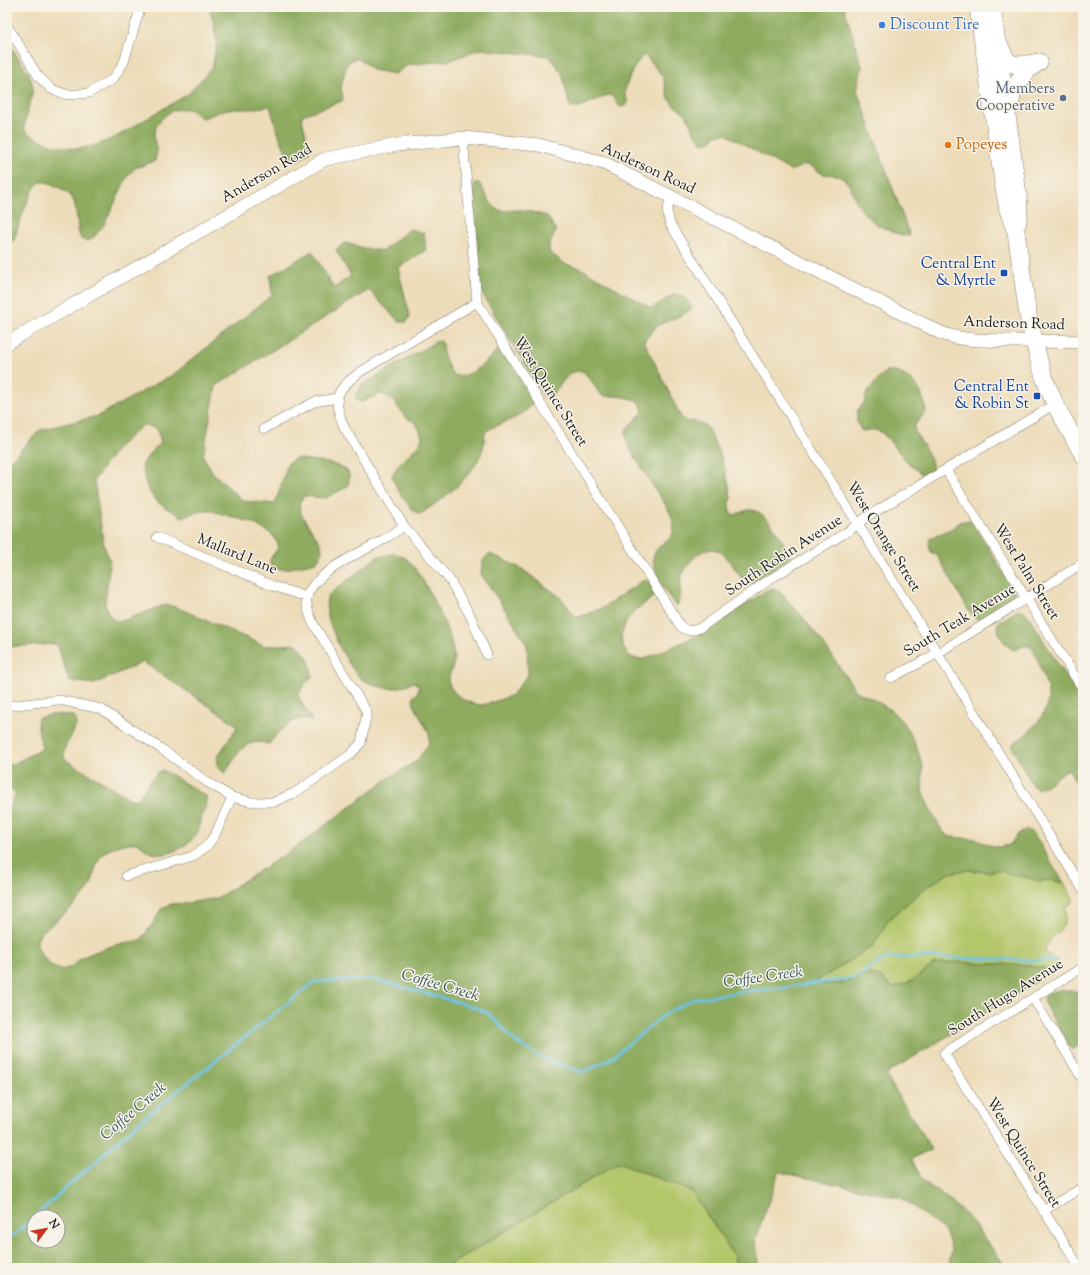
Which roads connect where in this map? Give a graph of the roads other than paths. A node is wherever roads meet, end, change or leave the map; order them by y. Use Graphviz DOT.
graph roads {
  1 [pos="140,7"];
  2 [pos="978,7"];
  3 [pos="992,7"];
  4 [pos="7,25"];
  5 [pos="996,39"];
  6 [pos="1010,136"];
  7 [pos="463,138"];
  8 [pos="672,197"];
  9 [pos="1016,232"];
  10 [pos="477,302"];
  11 [pos="1033,341"];
  12 [pos="1083,342"];
  13 [pos="7,343"];
  14 [pos="337,398"];
  15 [pos="1055,404"];
  16 [pos="264,429"];
  17 [pos="1083,455"];
  18 [pos="946,470"];
  19 [pos="858,524"];
  20 [pos="404,526"];
  21 [pos="158,537"];
  22 [pos="1083,563"];
  23 [pos="307,597"];
  24 [pos="1026,598"];
  25 [pos="691,631"];
  26 [pos="938,653"];
  27 [pos="487,655"];
  28 [pos="891,678"];
  29 [pos="1083,690"];
  30 [pos="7,706"];
  31 [pos="232,797"];
  32 [pos="126,876"];
  33 [pos="1083,890"];
  34 [pos="1083,967"];
  35 [pos="1033,998"];
  36 [pos="944,1053"];
  37 [pos="1083,1080"];
  38 [pos="1083,1187"];
  39 [pos="1043,1211"];
  40 [pos="1080,1268"];
  1 -- 4 [label="street"];
  2 -- 9 [label="highway"];
  3 -- 5 [label="highway"];
  5 -- 6 [label="highway"];
  5 -- 6 [label="highway"];
  6 -- 9 [label="highway"];
  7 -- 8 [label="street, Anderson Road"];
  7 -- 10 [label="street, West Quince Street"];
  7 -- 13 [label="street, Anderson Road"];
  8 -- 11 [label="street, Anderson Road"];
  8 -- 19 [label="street, West Orange Street"];
  9 -- 11 [label="highway"];
  10 -- 14 [label="street"];
  10 -- 25 [label="street, West Quince Street"];
  11 -- 12 [label="street, Anderson Road"];
  11 -- 15 [label="highway"];
  14 -- 16 [label="street"];
  14 -- 20 [label="street"];
  15 -- 17 [label="highway"];
  15 -- 18 [label="street, South Robin Avenue"];
  18 -- 19 [label="street, South Robin Avenue"];
  18 -- 24 [label="street, West Palm Street"];
  19 -- 25 [label="street, South Robin Avenue"];
  19 -- 26 [label="street, West Orange Street"];
  20 -- 23 [label="street"];
  20 -- 27 [label="street"];
  21 -- 23 [label="street, Mallard Lane"];
  22 -- 24 [label="street, South Teak Avenue"];
  23 -- 31 [label="street"];
  24 -- 26 [label="street, South Teak Avenue"];
  24 -- 29 [label="street, West Palm Street"];
  26 -- 28 [label="street, South Teak Avenue"];
  26 -- 33 [label="street, West Orange Street"];
  30 -- 31 [label="street"];
  31 -- 32 [label="street"];
  34 -- 35 [label="street, South Hugo Avenue"];
  35 -- 36 [label="street, South Hugo Avenue"];
  35 -- 37 [label="street"];
  36 -- 39 [label="street, West Quince Street"];
  38 -- 39 [label="street"];
  39 -- 40 [label="street, West Quince Street"];
}
